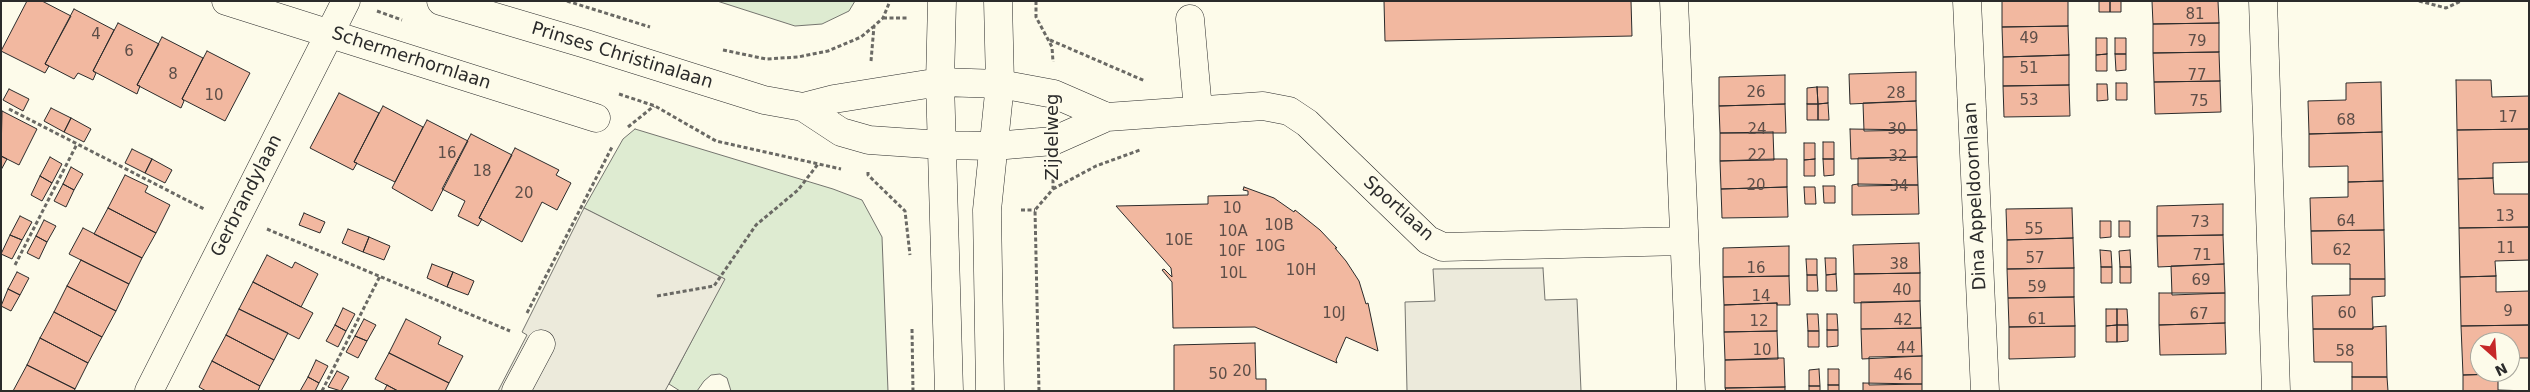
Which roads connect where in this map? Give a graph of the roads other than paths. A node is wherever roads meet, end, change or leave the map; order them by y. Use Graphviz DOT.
graph roads {
  1 [pos="226,1"];
  2 [pos="346,1"];
  3 [pos="942,1"];
  4 [pos="998,1"];
  5 [pos="1674,1"];
  6 [pos="1967,1"];
  7 [pos="2264,1"];
  8 [pos="455,3"];
  9 [pos="1190,19"];
  10 [pos="330,33"];
  11 [pos="940,82"];
  12 [pos="1000,84"];
  13 [pos="803,107"];
  14 [pos="1198,110"];
  15 [pos="1107,117"];
  16 [pos="596,118"];
  17 [pos="942,145"];
  18 [pos="994,146"];
  19 [pos="1683,242"];
  20 [pos="529,339"];
  21 [pos="149,391"];
  22 [pos="516,391"];
  23 [pos="949,391"];
  24 [pos="990,391"];
  25 [pos="1691,391"];
  26 [pos="1985,391"];
  27 [pos="2276,391"];
  1 -- 10 [label="street, Schermerhornlaan"];
  2 -- 10 [label="street, Gerbrandylaan"];
  3 -- 11 [label="street"];
  4 -- 12 [label="street"];
  5 -- 19 [label="street"];
  6 -- 26 [label="street, Dina Appeldoornlaan"];
  7 -- 27 [label="street"];
  8 -- 13 [label="street, Prinses Christinalaan"];
  9 -- 14 [label="street"];
  10 -- 16 [label="street, Schermerhornlaan"];
  10 -- 21 [label="street, Gerbrandylaan"];
  11 -- 12 [label="street, Prinses Christinalaan"];
  11 -- 13 [label="street, Prinses Christinalaan"];
  11 -- 17 [label="street"];
  12 -- 15 [label="street, Sportlaan"];
  12 -- 18 [label="street"];
  13 -- 17 [label="street, Prinses Christinalaan"];
  14 -- 15 [label="street, Sportlaan"];
  14 -- 19 [label="street, Sportlaan"];
  15 -- 18 [label="street, Sportlaan"];
  17 -- 18 [label="street, Prinses Christinalaan"];
  17 -- 23 [label="street"];
  18 -- 24 [label="street"];
  19 -- 25 [label="street"];
  20 -- 22 [label="street"];
}
